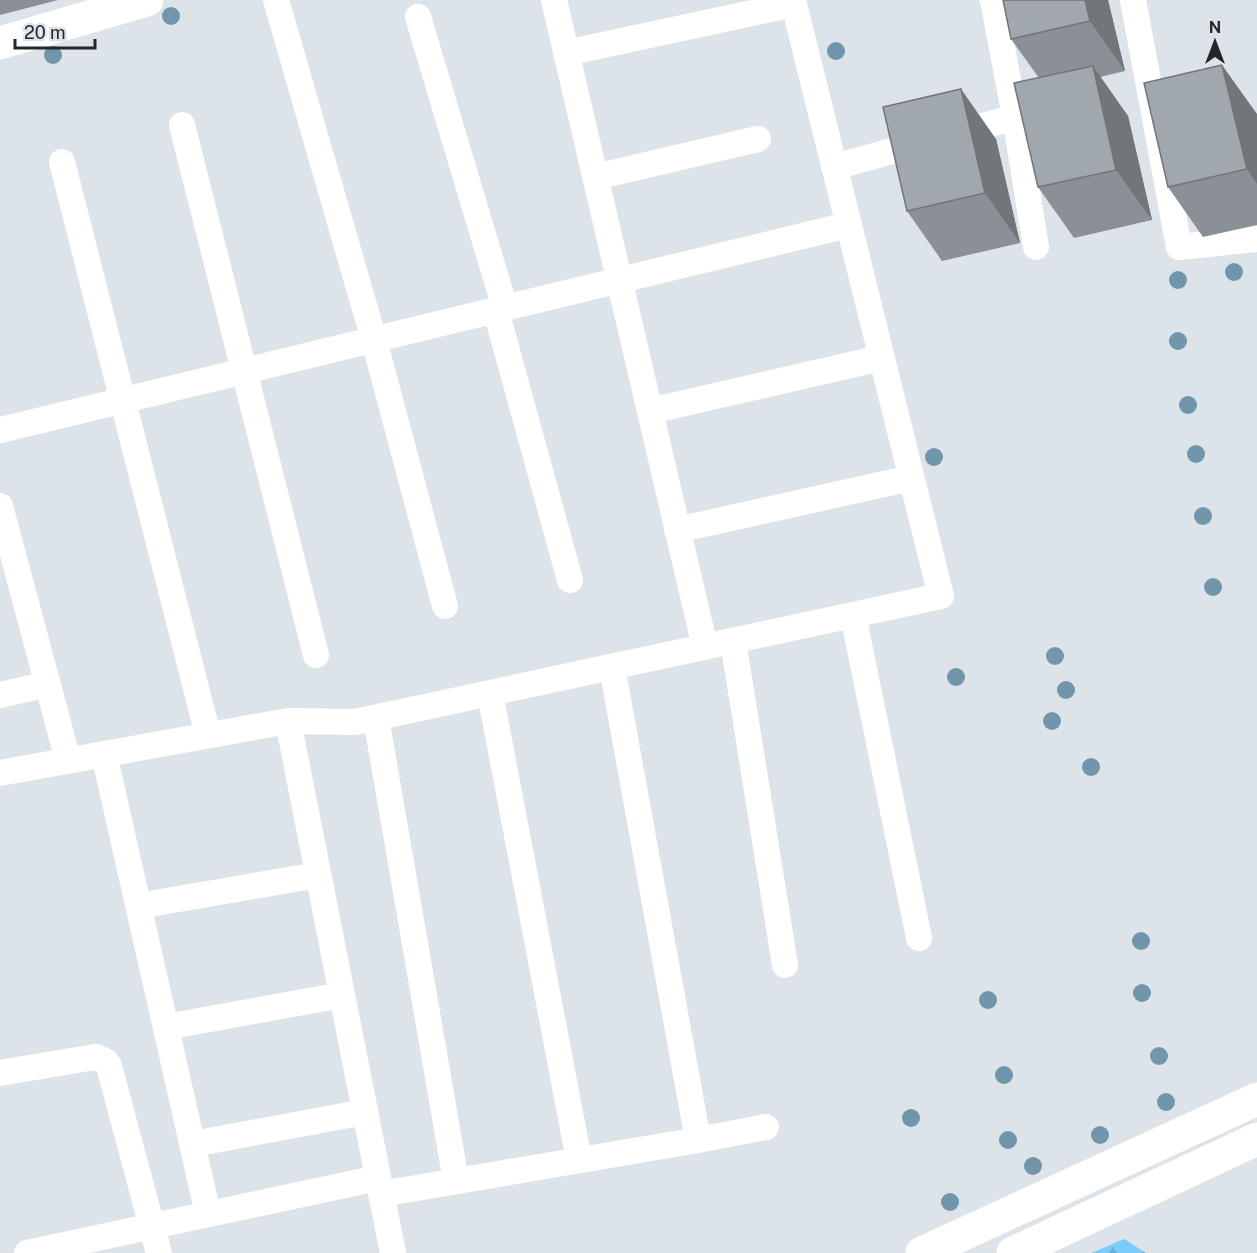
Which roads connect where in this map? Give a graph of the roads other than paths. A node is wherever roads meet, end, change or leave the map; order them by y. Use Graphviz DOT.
graph roads {
  1 [pos="147,0"];
  2 [pos="276,0"];
  3 [pos="554,0"];
  4 [pos="993,0"];
  5 [pos="1133,0"];
  6 [pos="794,2"];
  7 [pos="418,16"];
  8 [pos="0,43"];
  9 [pos="566,53"];
  10 [pos="1016,117"];
  11 [pos="182,125"];
  12 [pos="758,139"];
  13 [pos="62,162"];
  14 [pos="834,167"];
  15 [pos="595,177"];
  16 [pos="848,225"];
  17 [pos="1257,239"];
  18 [pos="1036,246"];
  19 [pos="620,280"];
  20 [pos="500,310"];
  21 [pos="374,340"];
  22 [pos="881,358"];
  23 [pos="244,371"];
  24 [pos="124,400"];
  25 [pos="650,411"];
  26 [pos="0,430"];
  27 [pos="911,478"];
  28 [pos="0,506"];
  29 [pos="677,530"];
  30 [pos="8,568"];
  31 [pos="570,580"];
  32 [pos="445,606"];
  33 [pos="853,615"];
  34 [pos="734,641"];
  35 [pos="705,647"];
  36 [pos="316,655"];
  37 [pos="612,667"];
  38 [pos="48,684"];
  39 [pos="490,693"];
  40 [pos="0,695"];
  41 [pos="376,718"];
  42 [pos="288,721"];
  43 [pos="208,735"];
  44 [pos="104,754"];
  45 [pos="68,760"];
  46 [pos="0,773"];
  47 [pos="318,875"];
  48 [pos="138,906"];
  49 [pos="919,938"];
  50 [pos="785,965"];
  51 [pos="342,995"];
  52 [pos="166,1027"];
  53 [pos="0,1073"];
  54 [pos="1257,1099"];
  55 [pos="365,1112"];
  56 [pos="766,1127"];
  57 [pos="1257,1138"];
  58 [pos="698,1140"];
  59 [pos="193,1144"];
  60 [pos="579,1160"];
  61 [pos="456,1181"];
  62 [pos="380,1186"];
  63 [pos="208,1214"];
  64 [pos="152,1226"];
  65 [pos="27,1253"];
  66 [pos="159,1253"];
  67 [pos="393,1253"];
  68 [pos="922,1253"];
  69 [pos="1013,1253"];
  1 -- 8 [label="street"];
  2 -- 21 [label="street"];
  3 -- 9 [label="street"];
  4 -- 10 [label="street"];
  5 -- 17 [label="street"];
  6 -- 9 [label="street"];
  6 -- 14 [label="street"];
  7 -- 20 [label="street"];
  9 -- 15 [label="street"];
  10 -- 14 [label="street"];
  10 -- 18 [label="street"];
  11 -- 23 [label="street"];
  12 -- 15 [label="street"];
  13 -- 24 [label="street"];
  14 -- 16 [label="street"];
  15 -- 19 [label="street"];
  16 -- 19 [label="street"];
  16 -- 22 [label="street"];
  19 -- 20 [label="street"];
  19 -- 25 [label="street"];
  20 -- 21 [label="street"];
  20 -- 31 [label="street"];
  21 -- 23 [label="street"];
  21 -- 32 [label="street"];
  22 -- 25 [label="street"];
  22 -- 27 [label="street"];
  23 -- 24 [label="street"];
  23 -- 36 [label="street"];
  24 -- 26 [label="street"];
  24 -- 43 [label="street"];
  25 -- 29 [label="street"];
  27 -- 29 [label="street"];
  27 -- 33 [label="street"];
  28 -- 30 [label="street"];
  29 -- 35 [label="street"];
  30 -- 38 [label="street"];
  33 -- 34 [label="street"];
  33 -- 49 [label="street"];
  34 -- 35 [label="street"];
  34 -- 50 [label="street"];
  35 -- 37 [label="street"];
  37 -- 39 [label="street"];
  37 -- 58 [label="street"];
  38 -- 40 [label="street"];
  38 -- 45 [label="street"];
  39 -- 41 [label="street"];
  39 -- 60 [label="street"];
  41 -- 42 [label="street"];
  41 -- 61 [label="street"];
  42 -- 43 [label="street"];
  42 -- 47 [label="street"];
  43 -- 44 [label="street"];
  44 -- 45 [label="street"];
  44 -- 48 [label="street"];
  45 -- 46 [label="street"];
  47 -- 48 [label="street"];
  47 -- 51 [label="street"];
  48 -- 52 [label="street"];
  51 -- 52 [label="street"];
  51 -- 55 [label="street"];
  52 -- 59 [label="street"];
  53 -- 64 [label="street"];
  54 -- 68 [label="street"];
  55 -- 59 [label="street"];
  55 -- 62 [label="street"];
  56 -- 58 [label="street"];
  57 -- 69 [label="street"];
  58 -- 60 [label="street"];
  59 -- 63 [label="street"];
  60 -- 61 [label="street"];
  61 -- 62 [label="street"];
  62 -- 63 [label="street"];
  62 -- 67 [label="street"];
  63 -- 64 [label="street"];
  64 -- 65 [label="street"];
  64 -- 66 [label="street"];
}
